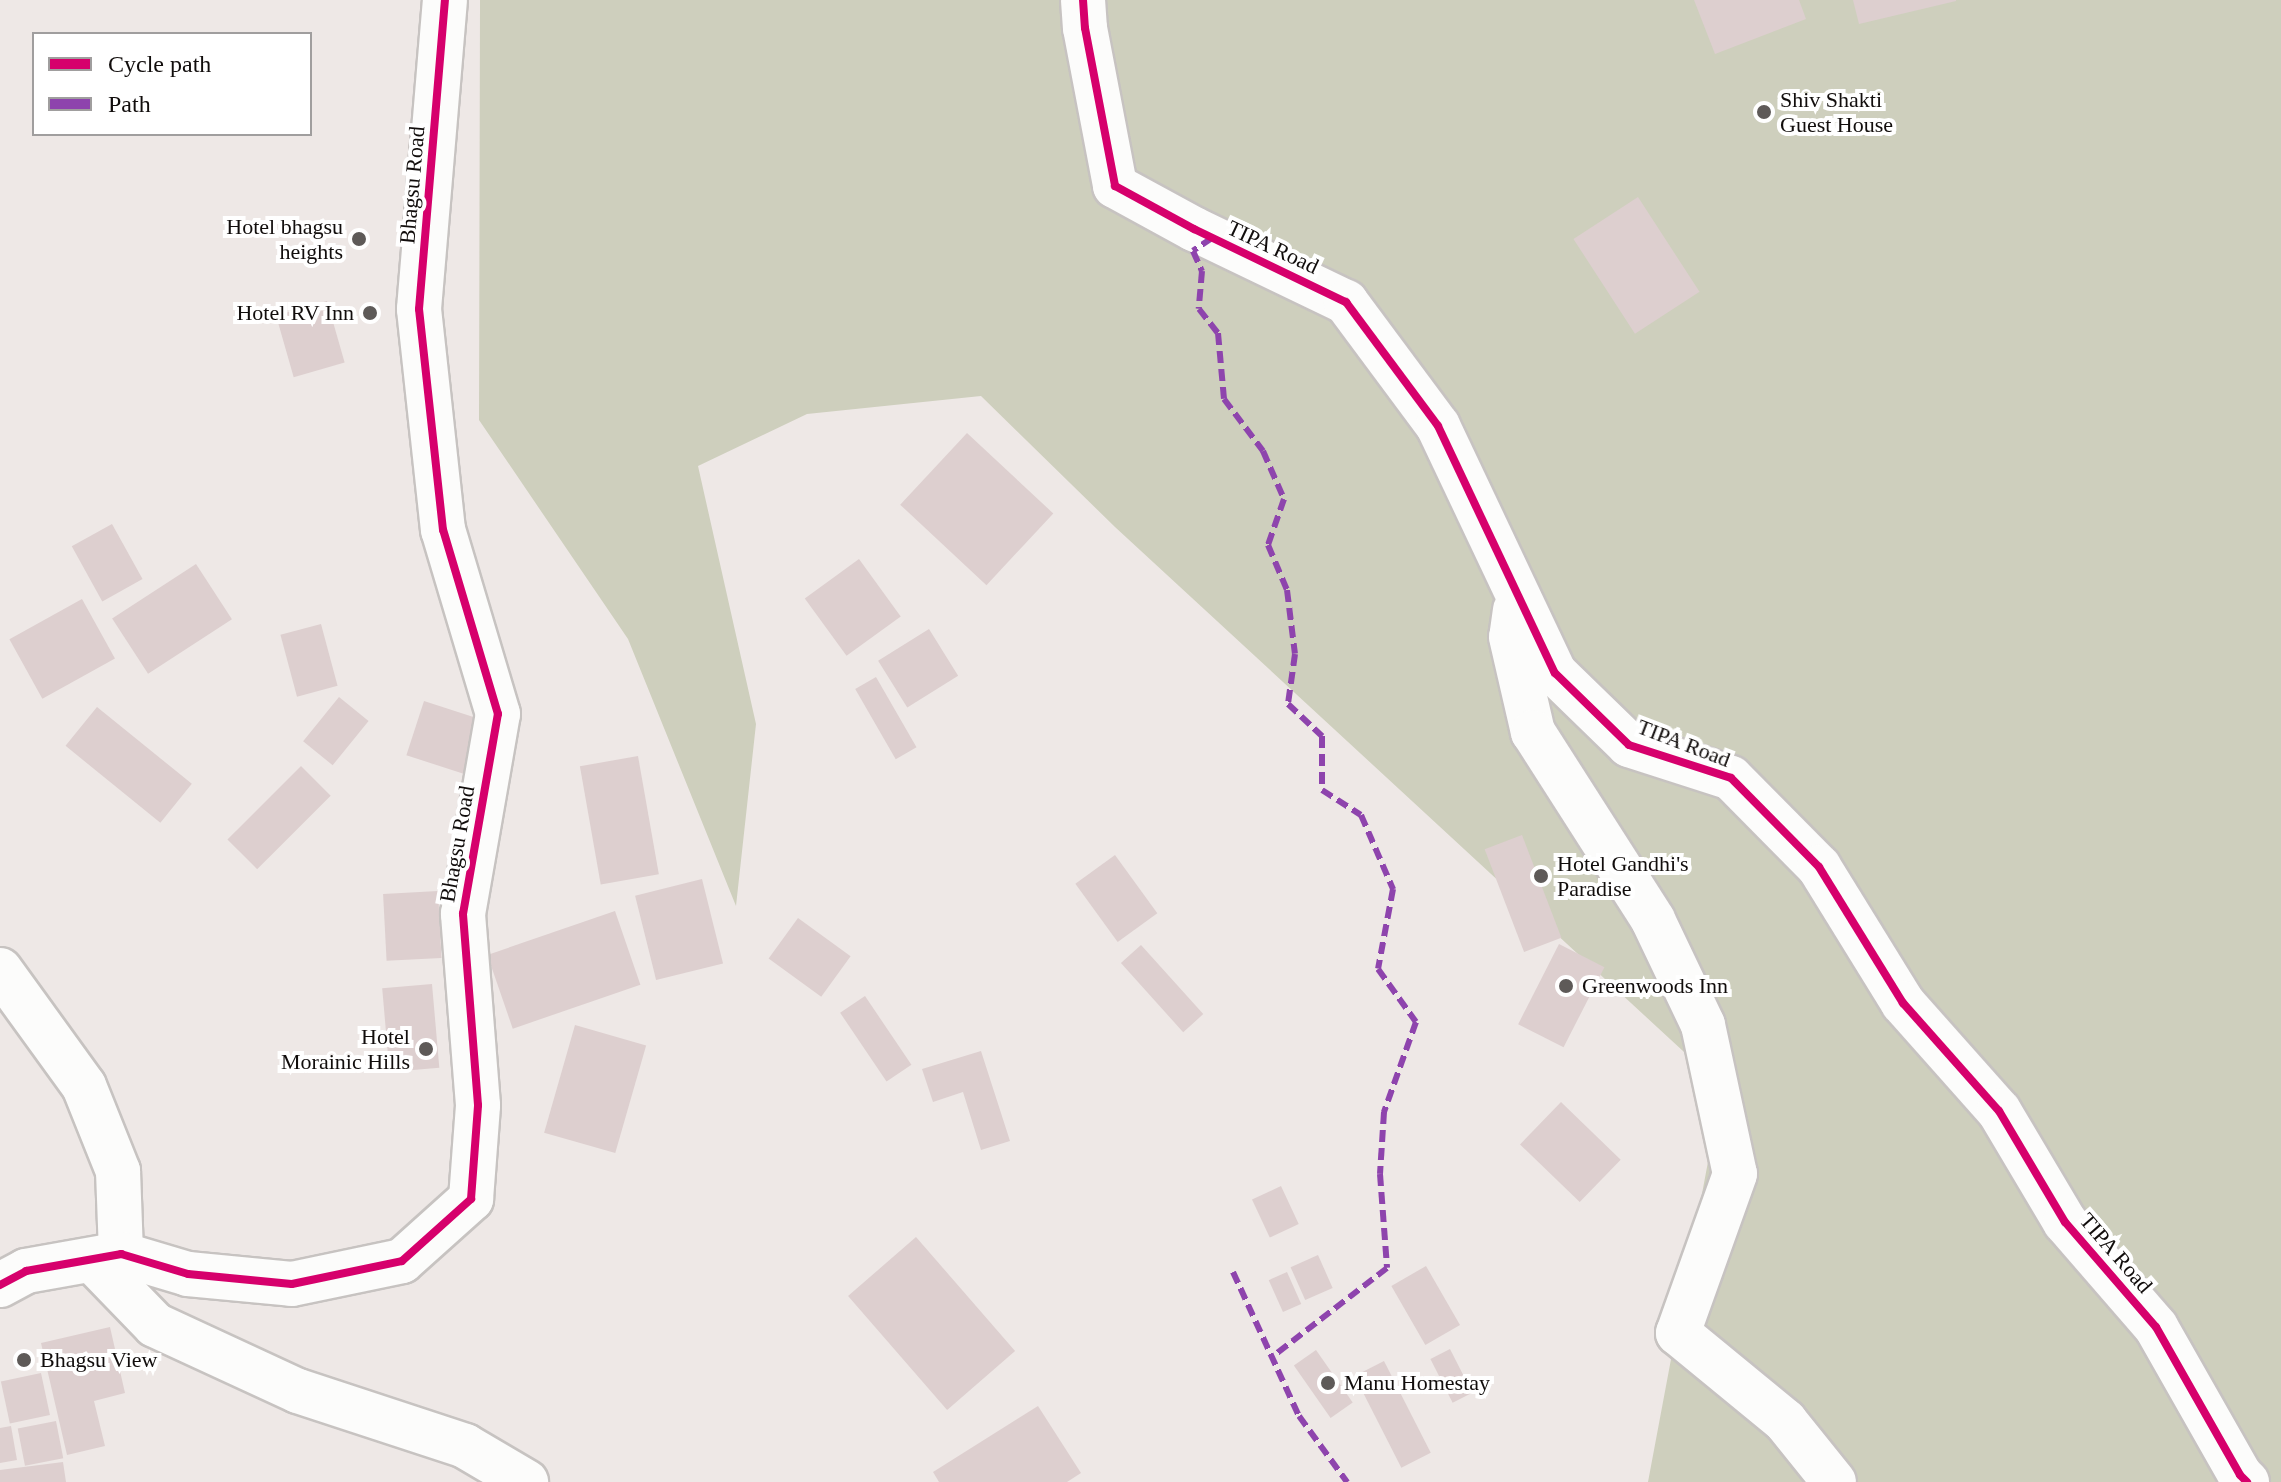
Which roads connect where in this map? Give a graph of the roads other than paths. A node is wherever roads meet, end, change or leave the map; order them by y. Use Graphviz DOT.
graph roads {
  1 [pos="445,0"];
  2 [pos="1083,0"];
  3 [pos="1518,595"];
  4 [pos="3,981"];
  5 [pos="107,1258"];
  6 [pos="0,1285"];
  7 [pos="526,1482"];
  8 [pos="1834,1482"];
  9 [pos="2247,1482"];
  1 -- 5 [label="street, Bhagsu Road"];
  2 -- 3 [label="street, TIPA Road"];
  3 -- 8 [label="street"];
  3 -- 9 [label="street, TIPA Road"];
  4 -- 5 [label="street"];
  5 -- 6 [label="street, Bhagsu Road"];
  5 -- 7 [label="street"];
}
